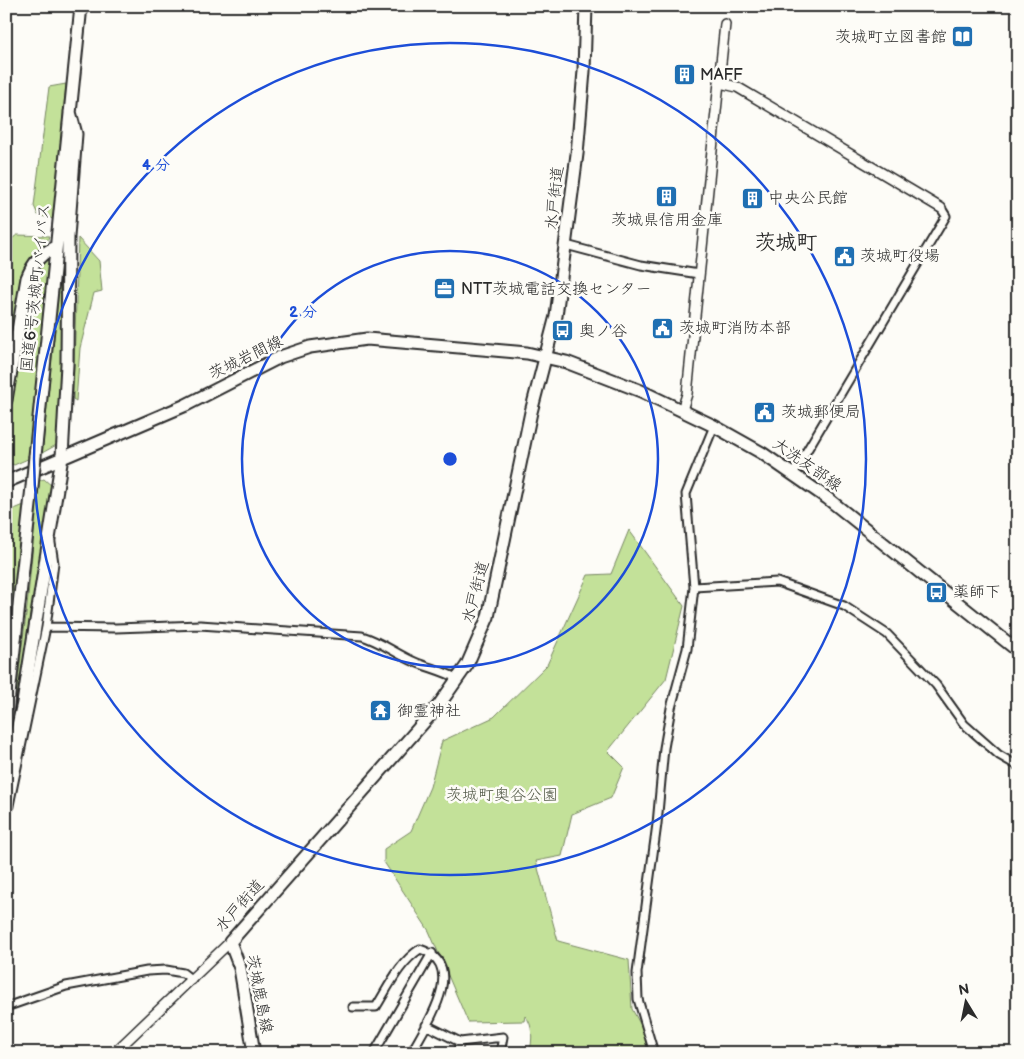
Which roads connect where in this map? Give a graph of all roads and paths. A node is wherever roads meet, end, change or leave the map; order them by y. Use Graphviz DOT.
graph roads {
  1 [pos="81,6"];
  2 [pos="586,6"];
  3 [pos="725,24"];
  4 [pos="720,83"];
  5 [pos="941,208"];
  6 [pos="61,240"];
  7 [pos="566,245"];
  8 [pos="699,274"];
  9 [pos="546,356"];
  10 [pos="6,400"];
  11 [pos="682,410"];
  12 [pos="714,426"];
  13 [pos="62,458"];
  14 [pos="793,474"];
  15 [pos="6,482"];
  16 [pos="49,536"];
  17 [pos="694,587"];
  18 [pos="46,627"];
  19 [pos="1018,651"];
  20 [pos="458,679"];
  21 [pos="6,722"];
  22 [pos="1018,766"];
  23 [pos="6,780"];
  24 [pos="6,820"];
  25 [pos="230,942"];
  26 [pos="432,953"];
  27 [pos="192,980"];
  28 [pos="6,1007"];
  29 [pos="353,1007"];
  30 [pos="426,1025"];
  31 [pos="460,1042"];
  32 [pos="114,1053"];
  33 [pos="254,1053"];
  34 [pos="374,1053"];
  35 [pos="411,1053"];
  36 [pos="457,1053"];
  37 [pos="500,1053"];
  38 [pos="654,1053"];
  1 -- 6 [label="main road, 国道6号茨城町バイパス"];
  2 -- 7 [label="main road, 水戸街道"];
  3 -- 4 [label="street"];
  4 -- 5 [label="street"];
  4 -- 8 [label="street"];
  5 -- 14 [label="street"];
  6 -- 10 [label="main road"];
  6 -- 13 [label="main road"];
  6 -- 21 [label="main road, 国道6号茨城町バイパス, bridge"];
  7 -- 8 [label="street"];
  7 -- 9 [label="main road, 水戸街道"];
  8 -- 11 [label="street"];
  9 -- 11 [label="main road, 大洗友部線"];
  9 -- 13 [label="main road, 茨城岩間線"];
  9 -- 20 [label="main road, 水戸街道"];
  11 -- 12 [label="main road, 大洗友部線"];
  12 -- 14 [label="main road, 大洗友部線"];
  12 -- 17 [label="street"];
  13 -- 15 [label="main road, 茨城岩間線"];
  13 -- 16 [label="main road"];
  14 -- 19 [label="main road, 大洗友部線"];
  16 -- 18 [label="street"];
  16 -- 23 [label="main road"];
  17 -- 22 [label="street"];
  17 -- 38 [label="street"];
  18 -- 20 [label="street"];
  18 -- 24 [label="street"];
  20 -- 25 [label="main road, 水戸街道"];
  25 -- 27 [label="street, 水戸街道"];
  25 -- 33 [label="main road, 茨城鹿島線"];
  26 -- 29 [label="street"];
  26 -- 30 [label="street"];
  26 -- 34 [label="street"];
  27 -- 28 [label="street"];
  27 -- 32 [label="street, 水戸街道"];
  30 -- 31 [label="street"];
  30 -- 35 [label="street"];
  31 -- 36 [label="street"];
  31 -- 37 [label="street"];
}
